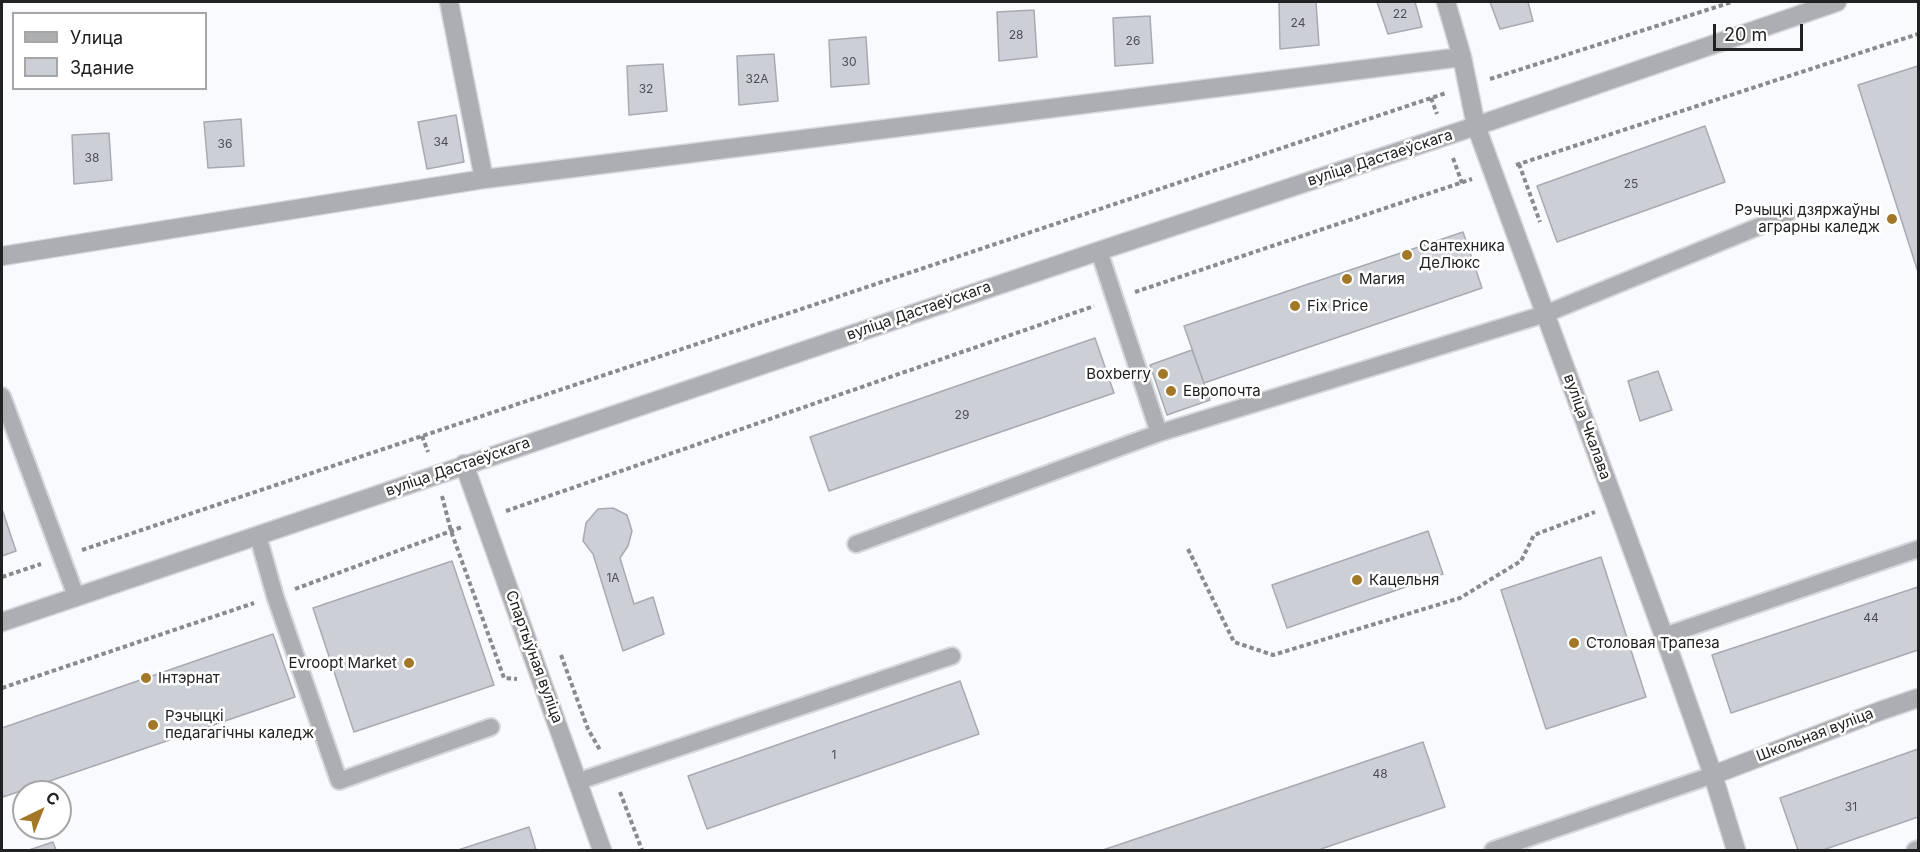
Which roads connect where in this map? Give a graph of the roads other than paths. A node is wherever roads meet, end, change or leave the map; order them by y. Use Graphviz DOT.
graph roads {
  1 [pos="449,2"];
  2 [pos="1446,2"];
  3 [pos="1837,2"];
  4 [pos="1462,57"];
  5 [pos="1476,126"];
  6 [pos="484,178"];
  7 [pos="1787,215"];
  8 [pos="1099,251"];
  9 [pos="2,256"];
  10 [pos="1545,314"];
  11 [pos="2,396"];
  12 [pos="1159,433"];
  13 [pos="464,464"];
  14 [pos="258,536"];
  15 [pos="856,544"];
  16 [pos="1918,549"];
  17 [pos="76,596"];
  18 [pos="2,622"];
  19 [pos="1664,636"];
  20 [pos="952,656"];
  21 [pos="1918,698"];
  22 [pos="490,727"];
  23 [pos="1713,775"];
  24 [pos="579,781"];
  25 [pos="602,850"];
  26 [pos="1493,850"];
  27 [pos="1736,850"];
  1 -- 6 [label="street"];
  2 -- 4 [label="street, вуліца Чкалава"];
  3 -- 5 [label="street, вуліца Дастаеўскага"];
  4 -- 5 [label="street, вуліца Чкалава"];
  4 -- 6 [label="street"];
  5 -- 8 [label="street, вуліца Дастаеўскага"];
  5 -- 10 [label="street, вуліца Чкалава"];
  6 -- 9 [label="street"];
  7 -- 10 [label="lane"];
  8 -- 12 [label="lane"];
  8 -- 13 [label="street, вуліца Дастаеўскага"];
  10 -- 12 [label="lane"];
  10 -- 19 [label="street, вуліца Чкалава"];
  11 -- 17 [label="lane"];
  12 -- 15 [label="lane"];
  13 -- 14 [label="street, вуліца Дастаеўскага"];
  13 -- 24 [label="street, Спартыўная вуліца"];
  14 -- 17 [label="street, вуліца Дастаеўскага"];
  14 -- 22 [label="lane"];
  16 -- 19 [label="lane"];
  17 -- 18 [label="street, вуліца Дастаеўскага"];
  19 -- 23 [label="street, вуліца Чкалава"];
  20 -- 24 [label="lane"];
  21 -- 23 [label="street, Школьная вуліца"];
  23 -- 26 [label="lane"];
  23 -- 27 [label="street, вуліца Чкалава"];
  24 -- 25 [label="street, Спартыўная вуліца"];
}
